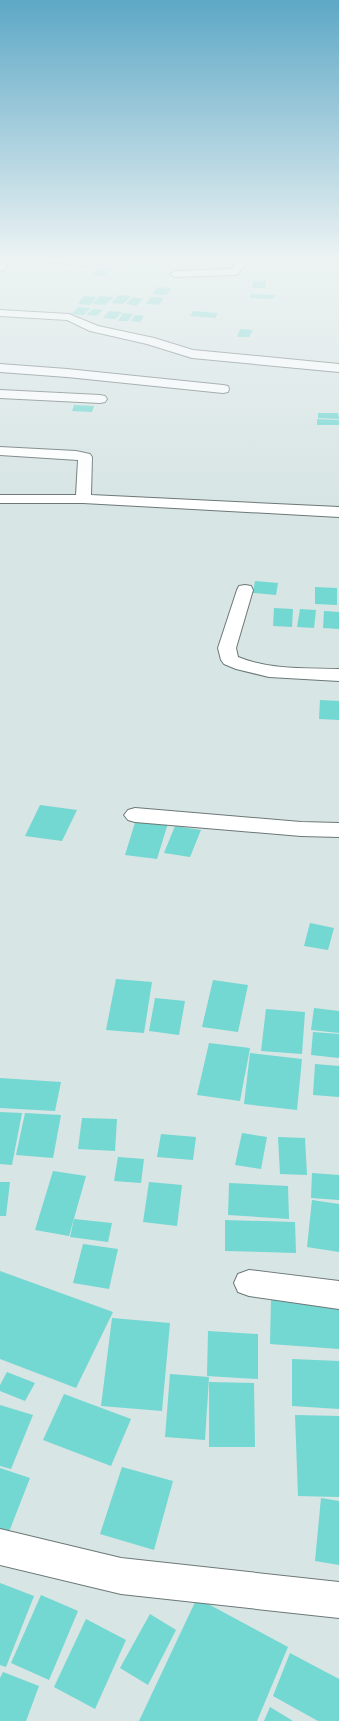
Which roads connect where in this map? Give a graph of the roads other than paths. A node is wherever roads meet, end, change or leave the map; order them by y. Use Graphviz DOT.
graph roads {
  1 [pos="128,336"];
  2 [pos="0,368"];
  3 [pos="339,368"];
  4 [pos="222,389"];
  5 [pos="0,394"];
  6 [pos="100,399"];
  7 [pos="0,451"];
  8 [pos="0,499"];
  9 [pos="83,499"];
  10 [pos="339,512"];
  11 [pos="245,590"];
  12 [pos="339,675"];
  13 [pos="135,815"];
  14 [pos="339,830"];
  15 [pos="248,1284"];
  16 [pos="339,1295"];
  17 [pos="0,1547"];
  18 [pos="339,1600"];
  1 -- 3 [label="street"];
  2 -- 4 [label="street"];
  5 -- 6 [label="street"];
  7 -- 9 [label="street"];
  8 -- 9 [label="street"];
  9 -- 10 [label="street"];
  11 -- 12 [label="street"];
  13 -- 14 [label="street"];
  15 -- 16 [label="street"];
  17 -- 18 [label="street"];
}
